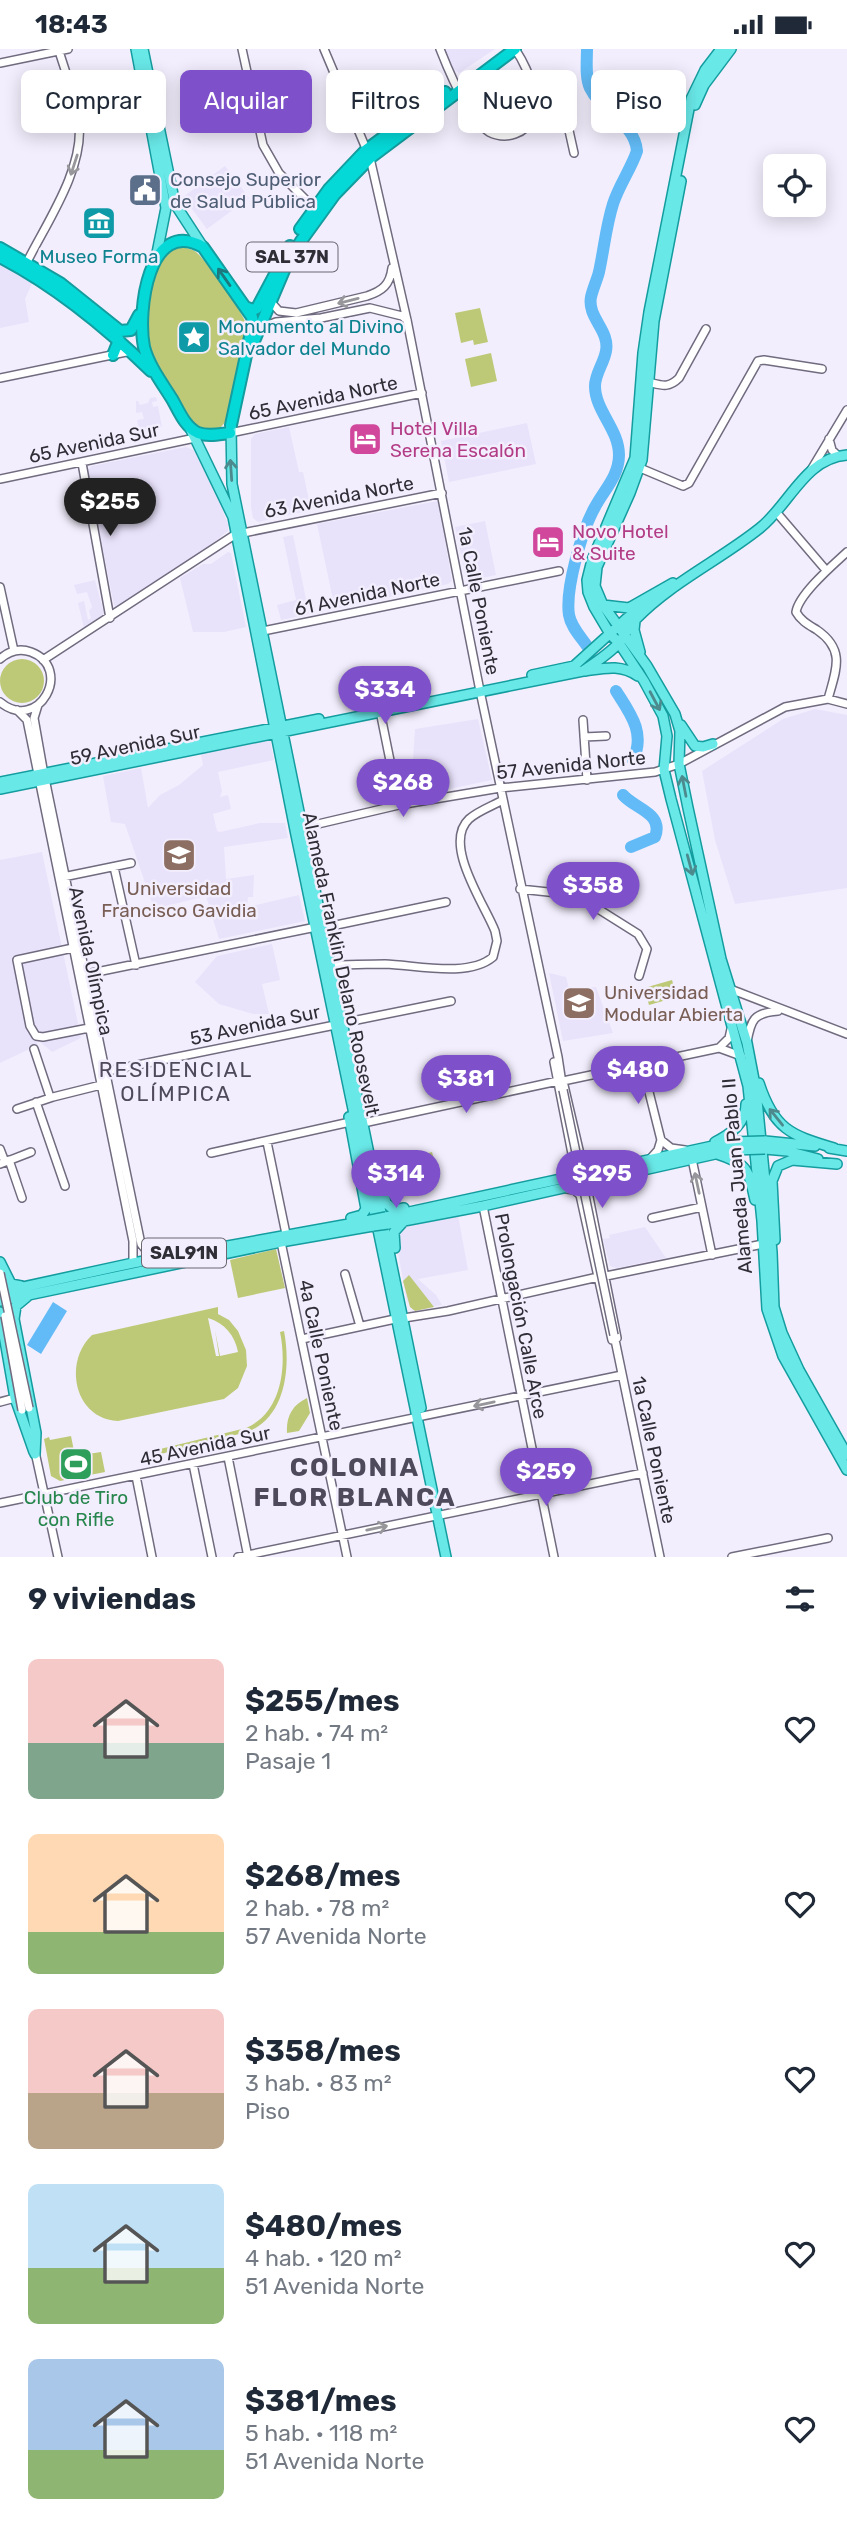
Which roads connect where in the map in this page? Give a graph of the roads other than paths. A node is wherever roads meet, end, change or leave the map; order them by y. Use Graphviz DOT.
graph roads {
  1 [pos="68,49"];
  2 [pos="136,49"];
  3 [pos="143,49"];
  4 [pos="242,49"];
  5 [pos="324,49"];
  6 [pos="440,49"];
  7 [pos="503,49"];
  8 [pos="515,49"];
  9 [pos="721,49"];
  10 [pos="731,49"];
  11 [pos="59,51"];
  12 [pos="0,63"];
  13 [pos="526,70"];
  14 [pos="456,88"];
  15 [pos="458,91"];
  16 [pos="494,133"];
  17 [pos="515,133"];
  18 [pos="570,133"];
  19 [pos="574,153"];
  20 [pos="368,154"];
  21 [pos="314,208"];
  22 [pos="203,247"];
  23 [pos="0,248"];
  24 [pos="157,253"];
  25 [pos="0,257"];
  26 [pos="393,261"];
  27 [pos="27,262"];
  28 [pos="142,300"];
  29 [pos="270,301"];
  30 [pos="245,307"];
  31 [pos="407,320"];
  32 [pos="260,328"];
  33 [pos="706,329"];
  34 [pos="119,341"];
  35 [pos="131,351"];
  36 [pos="113,355"];
  37 [pos="822,369"];
  38 [pos="241,372"];
  39 [pos="0,378"];
  40 [pos="160,380"];
  41 [pos="648,382"];
  42 [pos="422,393"];
  43 [pos="847,410"];
  44 [pos="231,429"];
  45 [pos="192,433"];
  46 [pos="830,439"];
  47 [pos="843,455"];
  48 [pos="82,463"];
  49 [pos="639,468"];
  50 [pos="811,470"];
  51 [pos="0,479"];
  52 [pos="442,493"];
  53 [pos="777,513"];
  54 [pos="240,533"];
  55 [pos="847,552"];
  56 [pos="715,557"];
  57 [pos="825,569"];
  58 [pos="559,571"];
  59 [pos="673,583"];
  60 [pos="0,587"];
  61 [pos="461,590"];
  62 [pos="599,606"];
  63 [pos="110,618"];
  64 [pos="635,620"];
  65 [pos="618,626"];
  66 [pos="263,631"];
  67 [pos="610,634"];
  68 [pos="621,639"];
  69 [pos="597,647"];
  70 [pos="14,651"];
  71 [pos="0,659"];
  72 [pos="43,660"];
  73 [pos="647,666"];
  74 [pos="583,671"];
  75 [pos="644,681"];
  76 [pos="479,688"];
  77 [pos="828,699"];
  78 [pos="0,702"];
  79 [pos="847,704"];
  80 [pos="38,705"];
  81 [pos="17,710"];
  82 [pos="380,711"];
  83 [pos="675,714"];
  84 [pos="583,720"];
  85 [pos="280,730"];
  86 [pos="606,736"];
  87 [pos="584,737"];
  88 [pos="713,744"];
  89 [pos="679,764"];
  90 [pos="664,770"];
  91 [pos="42,778"];
  92 [pos="587,780"];
  93 [pos="0,782"];
  94 [pos="500,788"];
  95 [pos="0,789"];
  96 [pos="503,800"];
  97 [pos="399,805"];
  98 [pos="301,828"];
  99 [pos="131,863"];
  100 [pos="114,867"];
  101 [pos="62,877"];
  102 [pos="520,889"];
  103 [pos="446,902"];
  104 [pos="319,928"];
  105 [pos="73,948"];
  106 [pos="136,965"];
  107 [pos="330,965"];
  108 [pos="82,975"];
  109 [pos="639,976"];
  110 [pos="729,988"];
  111 [pos="451,1001"];
  112 [pos="783,1010"];
  113 [pos="731,1021"];
  114 [pos="338,1024"];
  115 [pos="89,1028"];
  116 [pos="847,1034"];
  117 [pos="747,1043"];
  118 [pos="719,1048"];
  119 [pos="34,1049"];
  120 [pos="742,1057"];
  121 [pos="642,1065"];
  122 [pos="103,1072"];
  123 [pos="354,1082"];
  124 [pos="561,1084"];
  125 [pos="101,1085"];
  126 [pos="50,1097"];
  127 [pos="36,1102"];
  128 [pos="351,1102"];
  129 [pos="17,1109"];
  130 [pos="350,1122"];
  131 [pos="368,1122"];
  132 [pos="661,1140"];
  133 [pos="267,1142"];
  134 [pos="732,1146"];
  135 [pos="705,1147"];
  136 [pos="834,1148"];
  137 [pos="0,1149"];
  138 [pos="799,1149"];
  139 [pos="847,1151"];
  140 [pos="31,1152"];
  141 [pos="211,1153"];
  142 [pos="715,1153"];
  143 [pos="692,1154"];
  144 [pos="648,1161"];
  145 [pos="5,1162"];
  146 [pos="842,1165"];
  147 [pos="579,1168"];
  148 [pos="596,1177"];
  149 [pos="559,1184"];
  150 [pos="65,1187"];
  151 [pos="584,1193"];
  152 [pos="22,1198"];
  153 [pos="483,1206"];
  154 [pos="432,1207"];
  155 [pos="702,1207"];
  156 [pos="652,1218"];
  157 [pos="387,1220"];
  158 [pos="405,1220"];
  159 [pos="324,1231"];
  160 [pos="762,1233"];
  161 [pos="284,1238"];
  162 [pos="763,1244"];
  163 [pos="772,1252"];
  164 [pos="712,1255"];
  165 [pos="153,1259"];
  166 [pos="0,1262"];
  167 [pos="133,1263"];
  168 [pos="345,1273"];
  169 [pos="602,1277"];
  170 [pos="3,1278"];
  171 [pos="32,1289"];
  172 [pos="1,1295"];
  173 [pos="501,1300"];
  174 [pos="14,1311"];
  175 [pos="1,1314"];
  176 [pos="400,1319"];
  177 [pos="360,1326"];
  178 [pos="302,1339"];
  179 [pos="616,1349"];
  180 [pos="622,1375"];
  181 [pos="521,1396"];
  182 [pos="15,1398"];
  183 [pos="0,1402"];
  184 [pos="419,1417"];
  185 [pos="322,1437"];
  186 [pos="35,1454"];
  187 [pos="847,1455"];
  188 [pos="228,1457"];
  189 [pos="193,1464"];
  190 [pos="847,1470"];
  191 [pos="643,1473"];
  192 [pos="136,1476"];
  193 [pos="44,1493"];
  194 [pos="543,1495"];
  195 [pos="0,1503"];
  196 [pos="440,1515"];
  197 [pos="342,1536"];
  198 [pos="828,1538"];
  199 [pos="248,1556"];
  200 [pos="58,1557"];
  201 [pos="152,1557"];
  202 [pos="212,1557"];
  203 [pos="238,1557"];
  204 [pos="347,1557"];
  205 [pos="446,1557"];
  206 [pos="452,1557"];
  207 [pos="554,1557"];
  208 [pos="660,1557"];
  209 [pos="732,1557"];
  1 -- 11 [label="street"];
  2 -- 24 [label="main road"];
  3 -- 22 [label="main road"];
  4 -- 21 [label="street"];
  5 -- 20 [label="street, 1a Calle Poniente"];
  6 -- 14 [label="street"];
  7 -- 14 [label="highway, SAL 37N"];
  8 -- 13 [label="street"];
  8 -- 14 [label="highway, SAL 37N"];
  9 -- 62 [label="main road"];
  10 -- 41 [label="main road"];
  11 -- 12 [label="street"];
  11 -- 27 [label="street, one-way"];
  14 -- 15 [label="street"];
  14 -- 20 [label="highway, SAL 37N"];
  16 -- 17 [label="street"];
  18 -- 19 [label="street"];
  20 -- 21 [label="highway, SAL 37N"];
  20 -- 26 [label="street, 1a Calle Poniente"];
  20 -- 29 [label="highway, SAL 37N"];
  21 -- 30 [label="highway, SAL 37N"];
  22 -- 24 [label="highway"];
  30 -- 22 [label="highway, SAL 37N, one-way"];
  23 -- 27 [label="highway"];
  24 -- 28 [label="highway"];
  25 -- 34 [label="highway"];
  26 -- 29 [label="street, one-way"];
  26 -- 31 [label="street, 1a Calle Poniente"];
  27 -- 28 [label="highway"];
  28 -- 40 [label="highway"];
  29 -- 32 [label="highway, SAL 37N"];
  30 -- 38 [label="highway, SAL 37N"];
  31 -- 32 [label="street"];
  31 -- 42 [label="street, 1a Calle Poniente"];
  32 -- 38 [label="highway, SAL 37N"];
  33 -- 41 [label="street"];
  34 -- 35 [label="highway"];
  34 -- 36 [label="highway"];
  35 -- 36 [label="street"];
  35 -- 40 [label="highway"];
  36 -- 39 [label="street"];
  37 -- 49 [label="street"];
  38 -- 44 [label="highway, SAL 37N"];
  40 -- 45 [label="highway"];
  41 -- 49 [label="main road"];
  42 -- 44 [label="street, 65 Avenida Norte"];
  42 -- 52 [label="street, 1a Calle Poniente"];
  43 -- 46 [label="street"];
  44 -- 45 [label="highway"];
  54 -- 44 [label="main road, Alameda Franklin Delano Roosevelt, one-way"];
  45 -- 48 [label="street, 65 Avenida Sur"];
  45 -- 54 [label="main road, Alameda Franklin Delano Roosevelt"];
  46 -- 47 [label="street"];
  46 -- 50 [label="street"];
  47 -- 50 [label="main road"];
  48 -- 51 [label="street, 65 Avenida Sur"];
  48 -- 63 [label="street"];
  49 -- 62 [label="main road"];
  50 -- 53 [label="main road"];
  52 -- 54 [label="street, 63 Avenida Norte"];
  52 -- 61 [label="street, 1a Calle Poniente"];
  53 -- 56 [label="main road"];
  53 -- 57 [label="street"];
  54 -- 63 [label="street"];
  54 -- 66 [label="main road, Alameda Franklin Delano Roosevelt"];
  54 -- 85 [label="main road, Alameda Franklin Delano Roosevelt"];
  55 -- 57 [label="street"];
  56 -- 59 [label="main road"];
  56 -- 64 [label="main road"];
  57 -- 77 [label="street"];
  58 -- 61 [label="street, 61 Avenida Norte"];
  59 -- 62 [label="main road"];
  59 -- 65 [label="main road"];
  60 -- 70 [label="street"];
  61 -- 66 [label="street, 61 Avenida Norte"];
  61 -- 76 [label="street, 1a Calle Poniente"];
  62 -- 65 [label="main road, Alameda Juan Pablo II"];
  62 -- 67 [label="main road, Alameda Juan Pablo II"];
  62 -- 69 [label="main road"];
  63 -- 72 [label="street"];
  64 -- 68 [label="main road"];
  64 -- 73 [label="main road"];
  65 -- 67 [label="main road"];
  65 -- 68 [label="main road, Alameda Juan Pablo II"];
  66 -- 85 [label="main road, Alameda Franklin Delano Roosevelt"];
  67 -- 68 [label="main road, Alameda Juan Pablo II"];
  67 -- 69 [label="main road"];
  68 -- 73 [label="main road, Alameda Juan Pablo II"];
  68 -- 74 [label="main road"];
  68 -- 75 [label="main road, Alameda Juan Pablo II"];
  69 -- 76 [label="main road"];
  70 -- 71 [label="street"];
  70 -- 72 [label="street"];
  72 -- 80 [label="street"];
  73 -- 83 [label="main road, Alameda Juan Pablo II"];
  74 -- 75 [label="main road"];
  74 -- 76 [label="main road"];
  75 -- 90 [label="main road, Alameda Juan Pablo II, one-way"];
  76 -- 82 [label="main road"];
  76 -- 85 [label="main road"];
  76 -- 94 [label="street, 1a Calle Poniente"];
  77 -- 79 [label="street"];
  77 -- 88 [label="street, 57 Avenida Norte"];
  78 -- 81 [label="street"];
  80 -- 81 [label="street"];
  80 -- 91 [label="street, Avenida Olímpica"];
  81 -- 91 [label="street, Avenida Olímpica"];
  82 -- 85 [label="main road"];
  82 -- 97 [label="street"];
  83 -- 88 [label="main road"];
  83 -- 89 [label="main road, Alameda Juan Pablo II"];
  84 -- 87 [label="street"];
  85 -- 91 [label="main road, 59 Avenida Sur"];
  85 -- 98 [label="main road, Alameda Franklin Delano Roosevelt"];
  85 -- 104 [label="main road, Alameda Franklin Delano Roosevelt"];
  86 -- 87 [label="street"];
  87 -- 92 [label="street"];
  88 -- 89 [label="street, 57 Avenida Norte"];
  89 -- 90 [label="street, 57 Avenida Norte"];
  110 -- 89 [label="main road, Alameda Juan Pablo II, one-way"];
  90 -- 92 [label="street, 57 Avenida Norte"];
  90 -- 113 [label="main road, Alameda Juan Pablo II, one-way"];
  91 -- 93 [label="main road, 59 Avenida Sur"];
  91 -- 95 [label="main road, 59 Avenida Sur"];
  91 -- 101 [label="street, Avenida Olímpica"];
  92 -- 94 [label="street, 57 Avenida Norte"];
  94 -- 96 [label="street, 1a Calle Poniente"];
  94 -- 97 [label="street, 57 Avenida Norte"];
  96 -- 102 [label="street, 1a Calle Poniente"];
  96 -- 107 [label="street"];
  97 -- 98 [label="street, 57 Avenida Norte"];
  98 -- 104 [label="main road, Alameda Franklin Delano Roosevelt"];
  99 -- 100 [label="street"];
  100 -- 101 [label="street"];
  100 -- 106 [label="street"];
  101 -- 105 [label="street, Avenida Olímpica"];
  101 -- 108 [label="street, Avenida Olímpica"];
  102 -- 109 [label="street"];
  102 -- 124 [label="street, 1a Calle Poniente"];
  103 -- 104 [label="street"];
  104 -- 106 [label="street"];
  104 -- 107 [label="main road, Alameda Franklin Delano Roosevelt"];
  104 -- 114 [label="main road, Alameda Franklin Delano Roosevelt"];
  105 -- 108 [label="street, Avenida Olímpica"];
  105 -- 115 [label="street"];
  106 -- 108 [label="street"];
  107 -- 114 [label="main road, Alameda Franklin Delano Roosevelt"];
  108 -- 115 [label="street, Avenida Olímpica"];
  108 -- 122 [label="street, Avenida Olímpica"];
  110 -- 112 [label="street"];
  110 -- 117 [label="main road, Alameda Juan Pablo II"];
  111 -- 114 [label="street, 53 Avenida Sur"];
  112 -- 116 [label="street"];
  112 -- 117 [label="street"];
  113 -- 118 [label="street"];
  113 -- 120 [label="main road, Alameda Juan Pablo II"];
  114 -- 122 [label="street, 53 Avenida Sur"];
  114 -- 123 [label="main road, Alameda Franklin Delano Roosevelt"];
  114 -- 128 [label="main road, Alameda Franklin Delano Roosevelt"];
  115 -- 122 [label="street, Avenida Olímpica"];
  136 -- 117 [label="main road, one-way"];
  117 -- 163 [label="main road, Alameda Juan Pablo II"];
  118 -- 120 [label="street"];
  118 -- 121 [label="street"];
  119 -- 126 [label="street"];
  120 -- 135 [label="main road"];
  120 -- 160 [label="main road, Alameda Juan Pablo II"];
  121 -- 124 [label="street"];
  121 -- 132 [label="street"];
  122 -- 125 [label="street, Avenida Olímpica"];
  122 -- 165 [label="street, Avenida Olímpica"];
  123 -- 131 [label="main road"];
  123 -- 176 [label="main road, Alameda Franklin Delano Roosevelt"];
  124 -- 131 [label="street"];
  124 -- 147 [label="street, 1a Calle Poniente"];
  124 -- 179 [label="street, 1a Calle Poniente, bridge"];
  125 -- 126 [label="street"];
  125 -- 167 [label="street, Avenida Olímpica"];
  126 -- 127 [label="street"];
  127 -- 129 [label="street"];
  127 -- 150 [label="street"];
  128 -- 130 [label="main road"];
  128 -- 176 [label="main road, Alameda Franklin Delano Roosevelt"];
  130 -- 133 [label="street"];
  130 -- 159 [label="main road"];
  131 -- 154 [label="main road"];
  132 -- 143 [label="street"];
  132 -- 144 [label="street"];
  133 -- 141 [label="street"];
  133 -- 161 [label="street, 4a Calle Poniente"];
  134 -- 135 [label="main road, SAL91N"];
  134 -- 138 [label="main road, SAL91N, bridge"];
  134 -- 142 [label="main road, SAL91N"];
  135 -- 143 [label="main road, SAL91N"];
  136 -- 138 [label="main road, SAL91N"];
  136 -- 139 [label="main road, SAL91N"];
  137 -- 145 [label="street"];
  138 -- 146 [label="main road, SAL91N"];
  140 -- 145 [label="street"];
  142 -- 143 [label="main road, SAL91N"];
  142 -- 160 [label="main road"];
  143 -- 144 [label="main road, SAL91N"];
  143 -- 148 [label="main road, SAL91N"];
  155 -- 143 [label="street, one-way"];
  144 -- 148 [label="main road, SAL91N"];
  145 -- 152 [label="street"];
  146 -- 163 [label="main road"];
  147 -- 148 [label="street"];
  147 -- 149 [label="street"];
  148 -- 149 [label="main road, SAL91N"];
  148 -- 151 [label="street"];
  149 -- 151 [label="street"];
  149 -- 153 [label="main road, SAL91N"];
  149 -- 154 [label="main road, SAL91N"];
  151 -- 169 [label="street, 1a Calle Poniente"];
  153 -- 158 [label="main road, SAL91N"];
  153 -- 173 [label="street, Prolongación Calle Arce"];
  154 -- 157 [label="main road, SAL91N"];
  155 -- 156 [label="street"];
  155 -- 164 [label="street"];
  157 -- 158 [label="main road, SAL91N"];
  157 -- 159 [label="main road, SAL91N, bridge"];
  158 -- 176 [label="main road"];
  159 -- 161 [label="main road, SAL91N"];
  159 -- 176 [label="main road"];
  160 -- 162 [label="main road, Alameda Juan Pablo II"];
  161 -- 165 [label="main road, SAL91N"];
  161 -- 171 [label="main road, SAL91N"];
  161 -- 178 [label="street, 4a Calle Poniente"];
  162 -- 164 [label="street"];
  162 -- 190 [label="main road, Alameda Juan Pablo II"];
  163 -- 187 [label="main road, Alameda Juan Pablo II"];
  164 -- 169 [label="street"];
  165 -- 167 [label="main road, SAL91N"];
  166 -- 170 [label="main road"];
  167 -- 171 [label="main road, SAL91N"];
  168 -- 177 [label="street"];
  169 -- 173 [label="street"];
  169 -- 179 [label="street, 1a Calle Poniente"];
  170 -- 171 [label="main road"];
  170 -- 172 [label="street, bridge"];
  171 -- 172 [label="main road, SAL91N"];
  171 -- 174 [label="main road"];
  172 -- 186 [label="street, bridge"];
  173 -- 176 [label="street"];
  173 -- 181 [label="street, Prolongación Calle Arce"];
  174 -- 175 [label="main road"];
  174 -- 186 [label="main road"];
  175 -- 182 [label="main road"];
  176 -- 177 [label="street"];
  176 -- 184 [label="main road, Alameda Franklin Delano Roosevelt"];
  177 -- 178 [label="street"];
  178 -- 185 [label="street, 4a Calle Poniente"];
  179 -- 180 [label="street, 1a Calle Poniente"];
  180 -- 181 [label="street, 45 Avenida Sur"];
  180 -- 191 [label="street, 1a Calle Poniente"];
  181 -- 184 [label="street, 45 Avenida Sur, one-way"];
  181 -- 194 [label="street, Prolongación Calle Arce"];
  182 -- 183 [label="street"];
  182 -- 186 [label="main road"];
  184 -- 185 [label="street, 45 Avenida Sur"];
  184 -- 196 [label="main road, Alameda Franklin Delano Roosevelt"];
  185 -- 188 [label="street, 45 Avenida Sur"];
  185 -- 197 [label="street, 4a Calle Poniente"];
  186 -- 193 [label="street"];
  188 -- 189 [label="street, 45 Avenida Sur"];
  188 -- 199 [label="street"];
  189 -- 192 [label="street, 45 Avenida Sur"];
  189 -- 202 [label="street"];
  191 -- 194 [label="street"];
  191 -- 208 [label="street, 1a Calle Poniente"];
  192 -- 193 [label="street, 45 Avenida Sur"];
  192 -- 201 [label="street"];
  193 -- 195 [label="street, 45 Avenida Sur"];
  193 -- 200 [label="street"];
  194 -- 196 [label="street"];
  194 -- 207 [label="street, Prolongación Calle Arce"];
  197 -- 196 [label="street, one-way"];
  196 -- 205 [label="main road, Alameda Franklin Delano Roosevelt"];
  196 -- 206 [label="main road, Alameda Franklin Delano Roosevelt"];
  197 -- 199 [label="street"];
  197 -- 204 [label="street, 4a Calle Poniente"];
  198 -- 209 [label="street"];
  199 -- 203 [label="street"];
}
